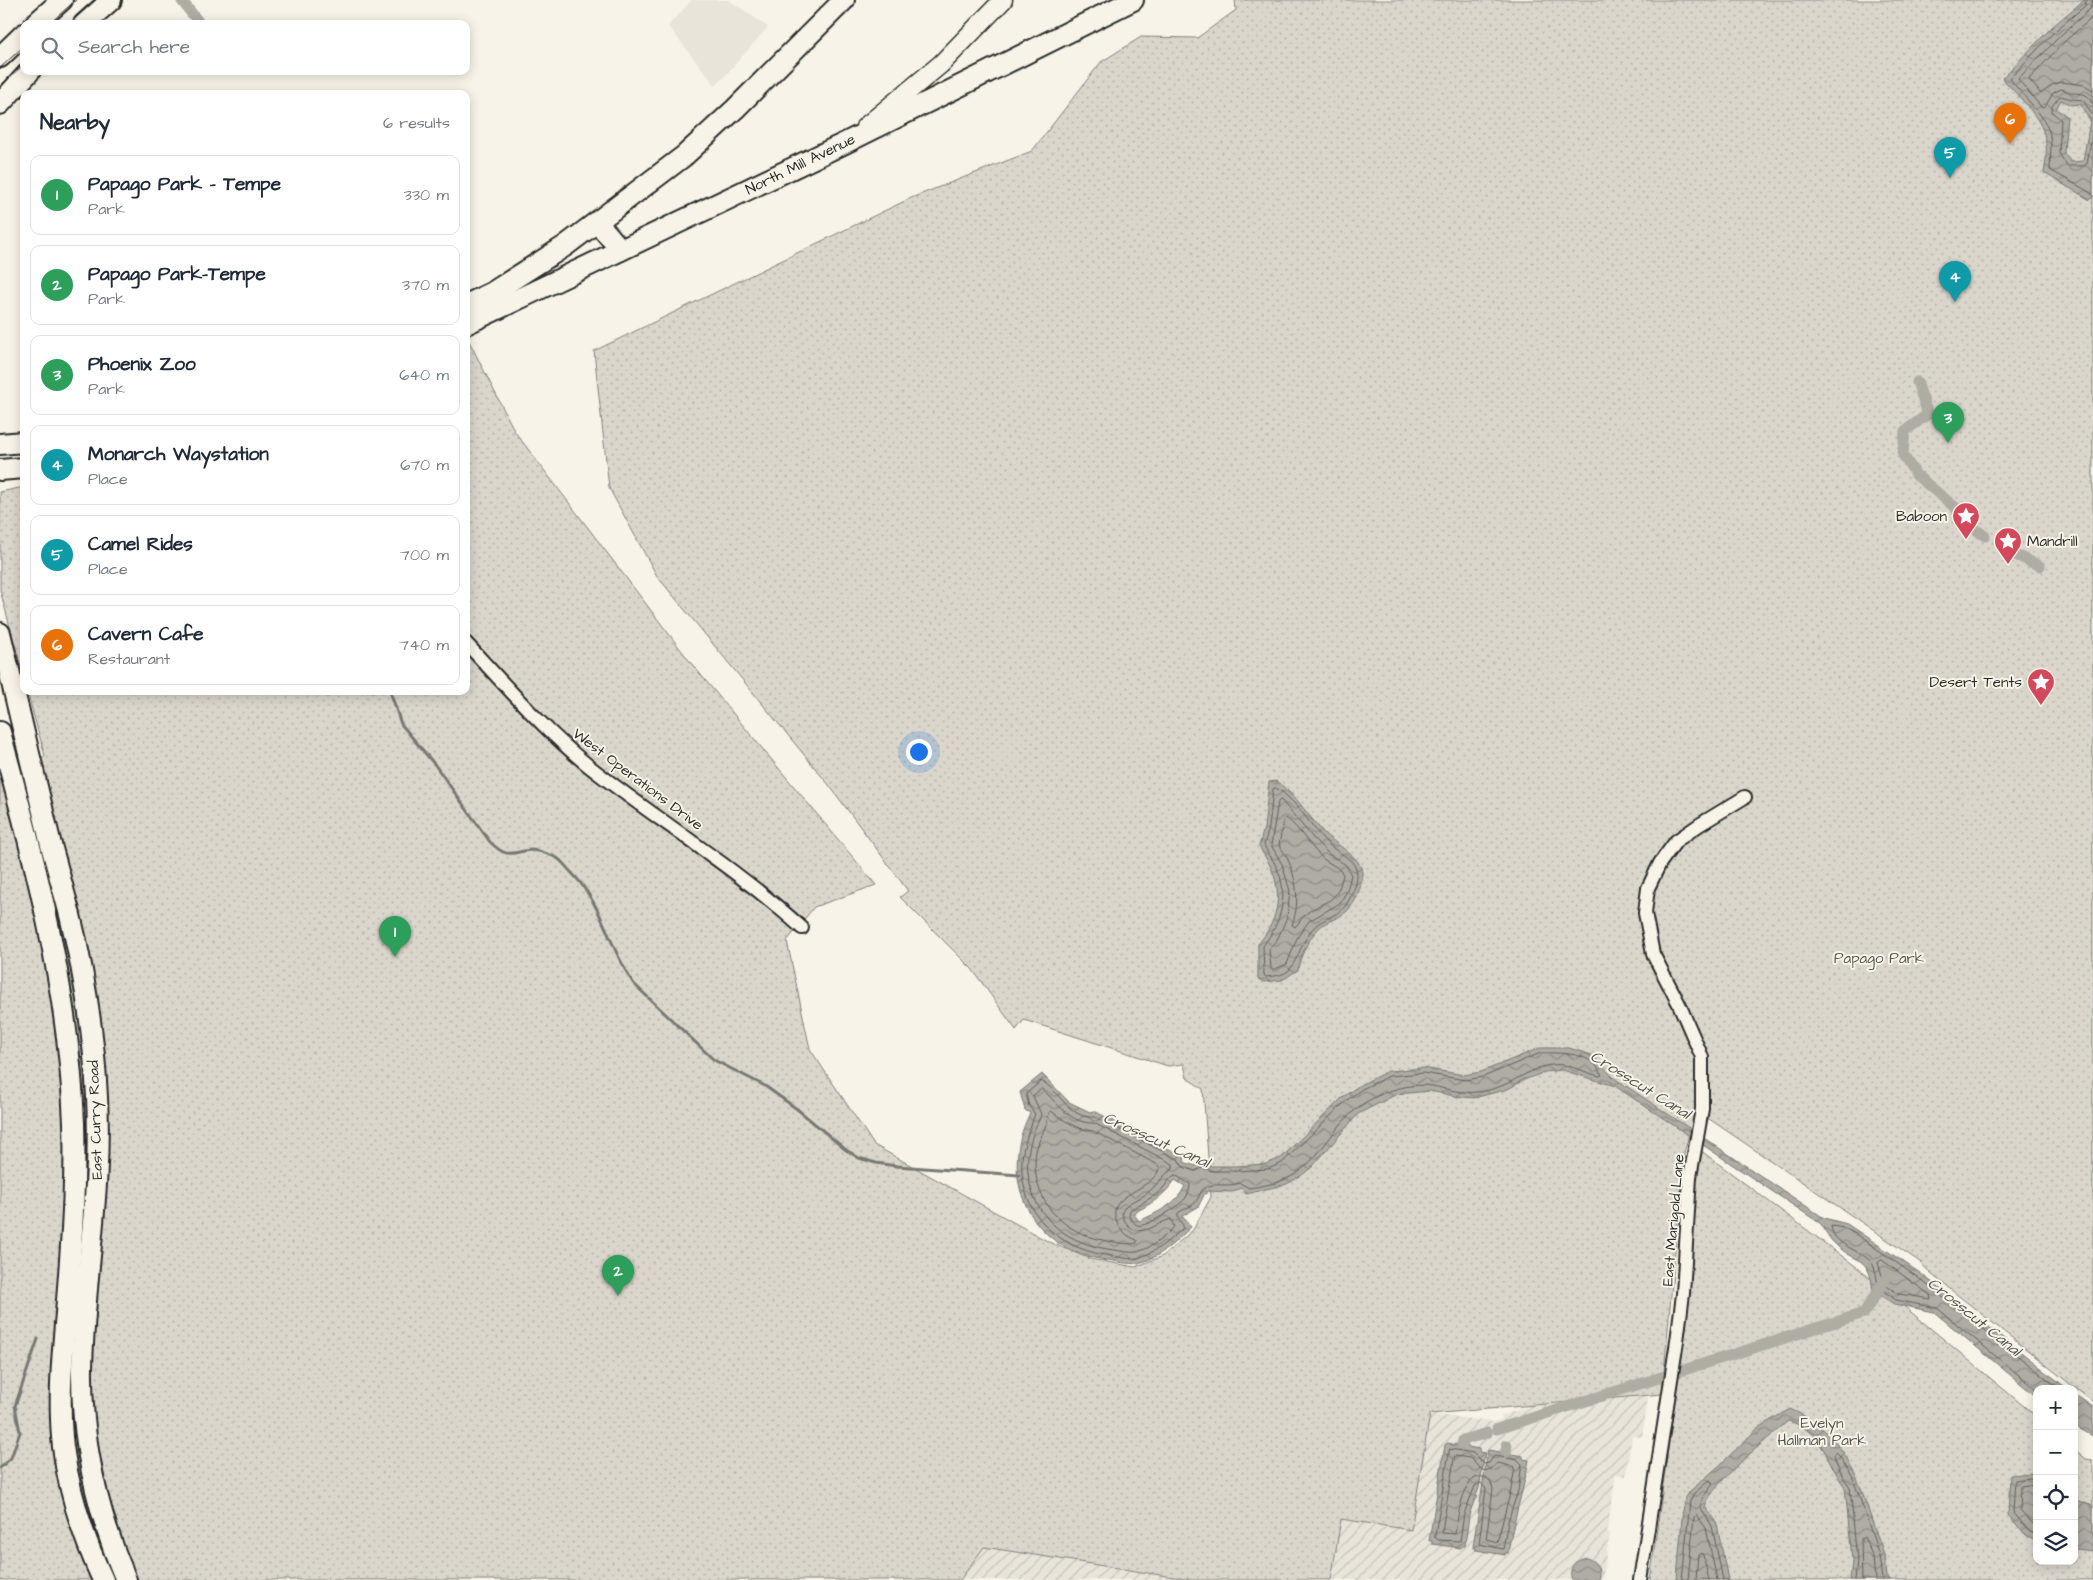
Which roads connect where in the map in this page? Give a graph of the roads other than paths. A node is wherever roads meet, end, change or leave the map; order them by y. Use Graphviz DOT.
graph roads {
  1 [pos="62,0"];
  2 [pos="111,0"];
  3 [pos="844,0"];
  4 [pos="1003,0"];
  5 [pos="1133,0"];
  6 [pos="40,20"];
  7 [pos="88,20"];
  8 [pos="20,38"];
  9 [pos="0,58"];
  10 [pos="26,75"];
  11 [pos="0,104"];
  12 [pos="845,143"];
  13 [pos="597,222"];
  14 [pos="622,250"];
  15 [pos="470,302"];
  16 [pos="470,322"];
  17 [pos="20,442"];
  18 [pos="0,444"];
  19 [pos="20,468"];
  20 [pos="0,470"];
  21 [pos="0,633"];
  22 [pos="470,647"];
  23 [pos="0,732"];
  24 [pos="29,755"];
  25 [pos="4,761"];
  26 [pos="1745,798"];
  27 [pos="802,928"];
  28 [pos="103,1580"];
  29 [pos="126,1580"];
  30 [pos="1640,1580"];
  1 -- 6 [label="main road"];
  2 -- 7 [label="main road"];
  3 -- 13 [label="main road"];
  4 -- 12 [label="street"];
  5 -- 12 [label="main road, North Mill Avenue"];
  8 -- 9 [label="main road"];
  10 -- 11 [label="main road"];
  12 -- 14 [label="main road, North Mill Avenue"];
  13 -- 14 [label="main road"];
  13 -- 15 [label="main road"];
  14 -- 16 [label="main road, North Mill Avenue"];
  17 -- 18 [label="main road"];
  19 -- 20 [label="main road"];
  21 -- 24 [label="main road, East Curry Road"];
  22 -- 27 [label="street, West Operations Drive"];
  23 -- 25 [label="main road, East Curry Road"];
  24 -- 25 [label="street"];
  24 -- 29 [label="main road, East Curry Road"];
  25 -- 28 [label="main road, East Curry Road"];
  26 -- 30 [label="street, East Marigold Lane"];
}
